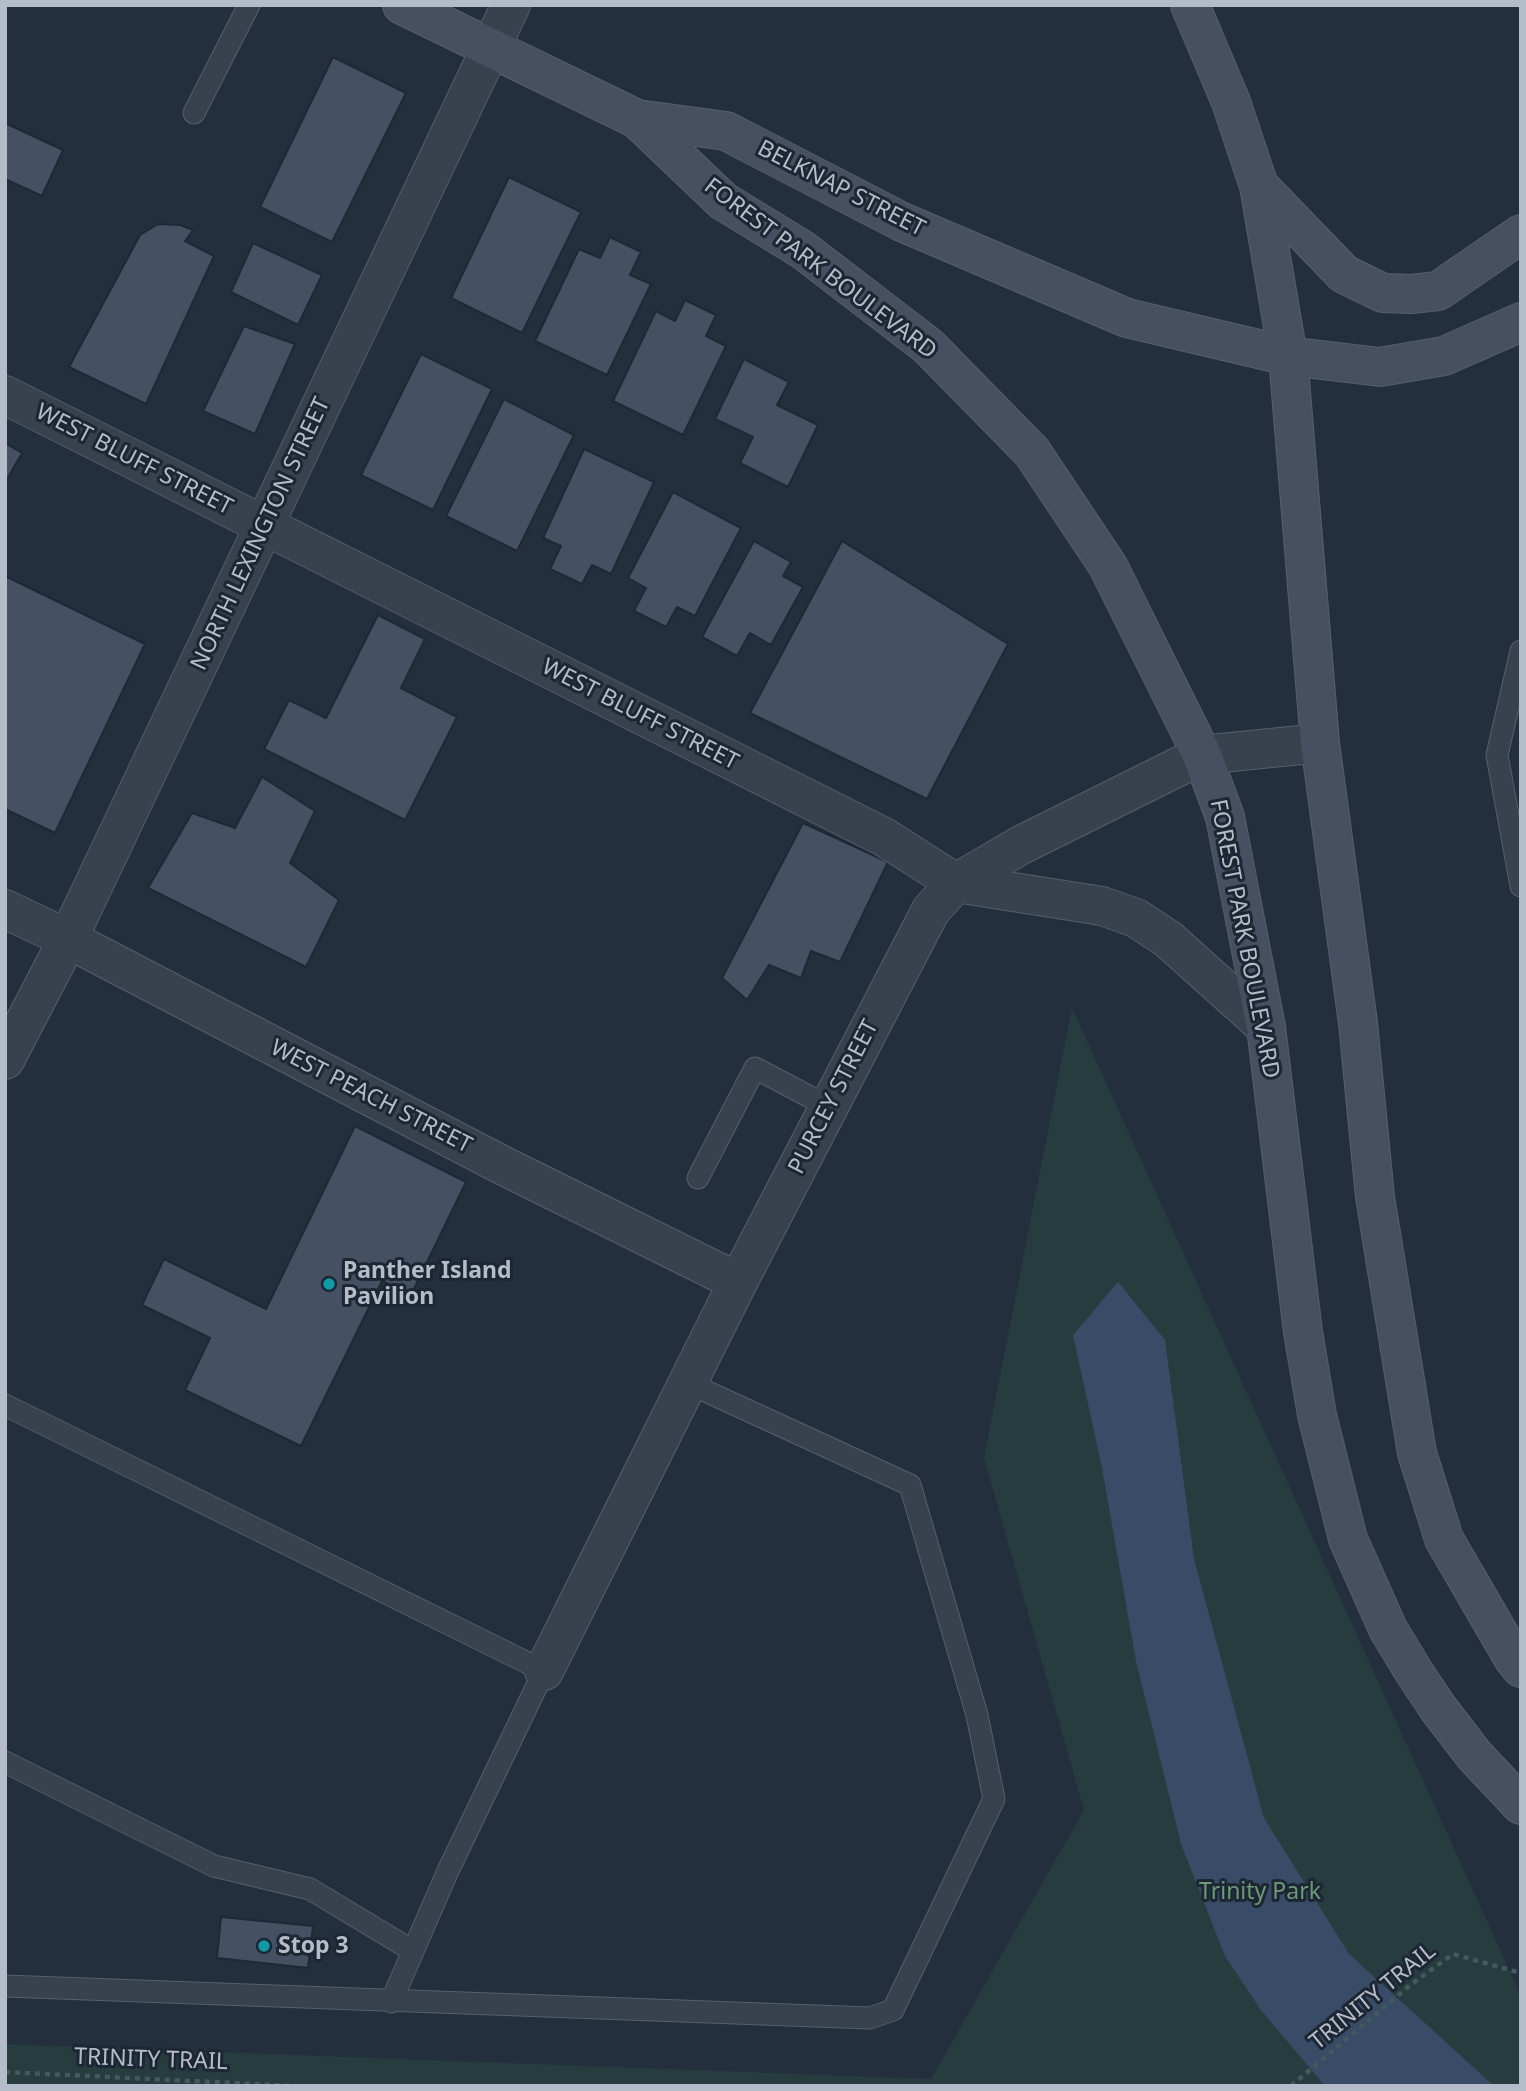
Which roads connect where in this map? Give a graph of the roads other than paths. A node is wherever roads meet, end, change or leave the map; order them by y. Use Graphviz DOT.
graph roads {
  1 [pos="249,5"];
  2 [pos="402,5"];
  3 [pos="511,5"];
  4 [pos="1191,5"];
  5 [pos="490,49"];
  6 [pos="194,113"];
  7 [pos="637,119"];
  8 [pos="1259,186"];
  9 [pos="1521,234"];
  10 [pos="1521,322"];
  11 [pos="1288,356"];
  12 [pos="5,394"];
  13 [pos="265,527"];
  14 [pos="1521,651"];
  15 [pos="1320,743"];
  16 [pos="1202,755"];
  17 [pos="956,883"];
  18 [pos="1521,886"];
  19 [pos="5,909"];
  20 [pos="68,939"];
  21 [pos="1266,1027"];
  22 [pos="5,1060"];
  23 [pos="829,1107"];
  24 [pos="698,1178"];
  25 [pos="738,1282"];
  26 [pos="688,1383"];
  27 [pos="5,1405"];
  28 [pos="1521,1668"];
  29 [pos="544,1671"];
  30 [pos="5,1762"];
  31 [pos="1521,1805"];
  32 [pos="414,1951"];
  33 [pos="5,1986"];
  34 [pos="391,2002"];
  1 -- 6 [label="lane"];
  2 -- 5 [label="main road, BELKNAP STREET"];
  3 -- 5 [label="street, NORTH LEXINGTON STREET"];
  4 -- 8 [label="main road"];
  5 -- 7 [label="main road, BELKNAP STREET"];
  5 -- 13 [label="street, NORTH LEXINGTON STREET"];
  7 -- 11 [label="main road, BELKNAP STREET"];
  7 -- 16 [label="main road, FOREST PARK BOULEVARD"];
  8 -- 9 [label="main road"];
  8 -- 11 [label="main road"];
  10 -- 11 [label="main road, BELKNAP STREET"];
  11 -- 15 [label="main road"];
  12 -- 13 [label="street, WEST BLUFF STREET"];
  13 -- 17 [label="street, WEST BLUFF STREET"];
  13 -- 20 [label="street, NORTH LEXINGTON STREET"];
  14 -- 18 [label="lane"];
  15 -- 16 [label="street, PURCEY STREET"];
  15 -- 28 [label="main road"];
  16 -- 17 [label="street, PURCEY STREET"];
  16 -- 21 [label="main road, FOREST PARK BOULEVARD"];
  17 -- 21 [label="street, WEST BLUFF STREET"];
  17 -- 23 [label="street, PURCEY STREET"];
  19 -- 20 [label="street, WEST PEACH STREET"];
  20 -- 22 [label="street, NORTH LEXINGTON STREET"];
  20 -- 25 [label="street, WEST PEACH STREET"];
  21 -- 31 [label="main road, FOREST PARK BOULEVARD"];
  23 -- 24 [label="lane"];
  23 -- 25 [label="street, PURCEY STREET"];
  25 -- 26 [label="street, PURCEY STREET"];
  26 -- 29 [label="street, PURCEY STREET"];
  26 -- 34 [label="lane"];
  27 -- 29 [label="lane"];
  29 -- 32 [label="lane"];
  30 -- 32 [label="lane"];
  32 -- 34 [label="lane"];
  33 -- 34 [label="lane"];
}
